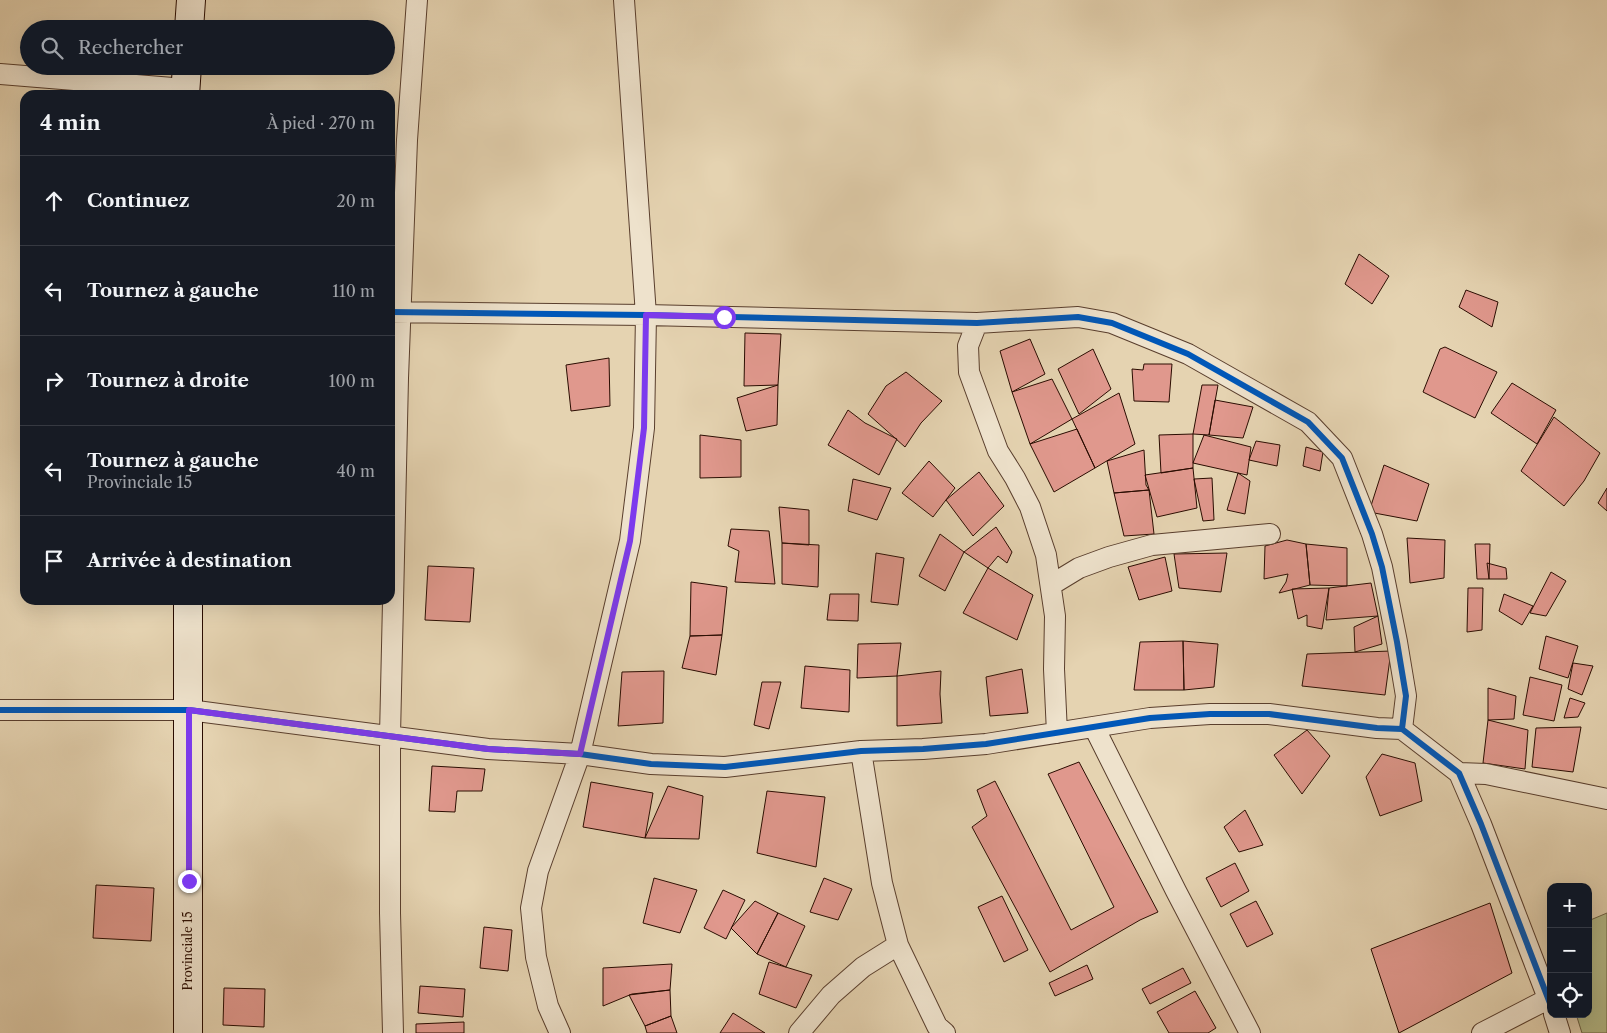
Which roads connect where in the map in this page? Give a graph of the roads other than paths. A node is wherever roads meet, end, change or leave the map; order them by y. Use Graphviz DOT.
graph roads {
  1 [pos="191,0"];
  2 [pos="417,0"];
  3 [pos="624,0"];
  4 [pos="190,20"];
  5 [pos="0,74"];
  6 [pos="20,75"];
  7 [pos="21,75"];
  8 [pos="186,83"];
  9 [pos="395,312"];
  10 [pos="646,315"];
  11 [pos="977,323"];
  12 [pos="1270,534"];
  13 [pos="1051,585"];
  14 [pos="188,605"];
  15 [pos="392,605"];
  16 [pos="0,710"];
  17 [pos="189,710"];
  18 [pos="1094,727"];
  19 [pos="1402,729"];
  20 [pos="1057,733"];
  21 [pos="390,736"];
  22 [pos="861,751"];
  23 [pos="580,754"];
  24 [pos="1459,773"];
  25 [pos="1607,799"];
  26 [pos="898,945"];
  27 [pos="1547,996"];
  28 [pos="1547,1008"];
  29 [pos="1555,1018"];
  30 [pos="188,1033"];
  31 [pos="393,1033"];
  32 [pos="560,1033"];
  33 [pos="799,1033"];
  34 [pos="945,1033"];
  35 [pos="1250,1033"];
  36 [pos="1482,1033"];
  37 [pos="1560,1033"];
  1 -- 4 [label="street"];
  2 -- 9 [label="street"];
  3 -- 10 [label="street"];
  5 -- 6 [label="street"];
  7 -- 8 [label="street"];
  9 -- 10 [label="street"];
  10 -- 11 [label="street"];
  10 -- 23 [label="street"];
  11 -- 13 [label="street"];
  11 -- 19 [label="street"];
  12 -- 13 [label="street"];
  13 -- 20 [label="street"];
  14 -- 17 [label="street, Provinciale 15"];
  15 -- 21 [label="street"];
  16 -- 17 [label="street"];
  17 -- 21 [label="street"];
  17 -- 30 [label="street, Provinciale 15"];
  18 -- 19 [label="street"];
  18 -- 20 [label="street"];
  18 -- 35 [label="street"];
  19 -- 24 [label="street"];
  20 -- 22 [label="street"];
  21 -- 23 [label="street"];
  21 -- 31 [label="street"];
  22 -- 23 [label="street"];
  22 -- 26 [label="street"];
  23 -- 32 [label="street"];
  24 -- 25 [label="street"];
  24 -- 27 [label="street"];
  26 -- 33 [label="street"];
  26 -- 34 [label="street"];
  28 -- 36 [label="street"];
  29 -- 37 [label="street"];
}
